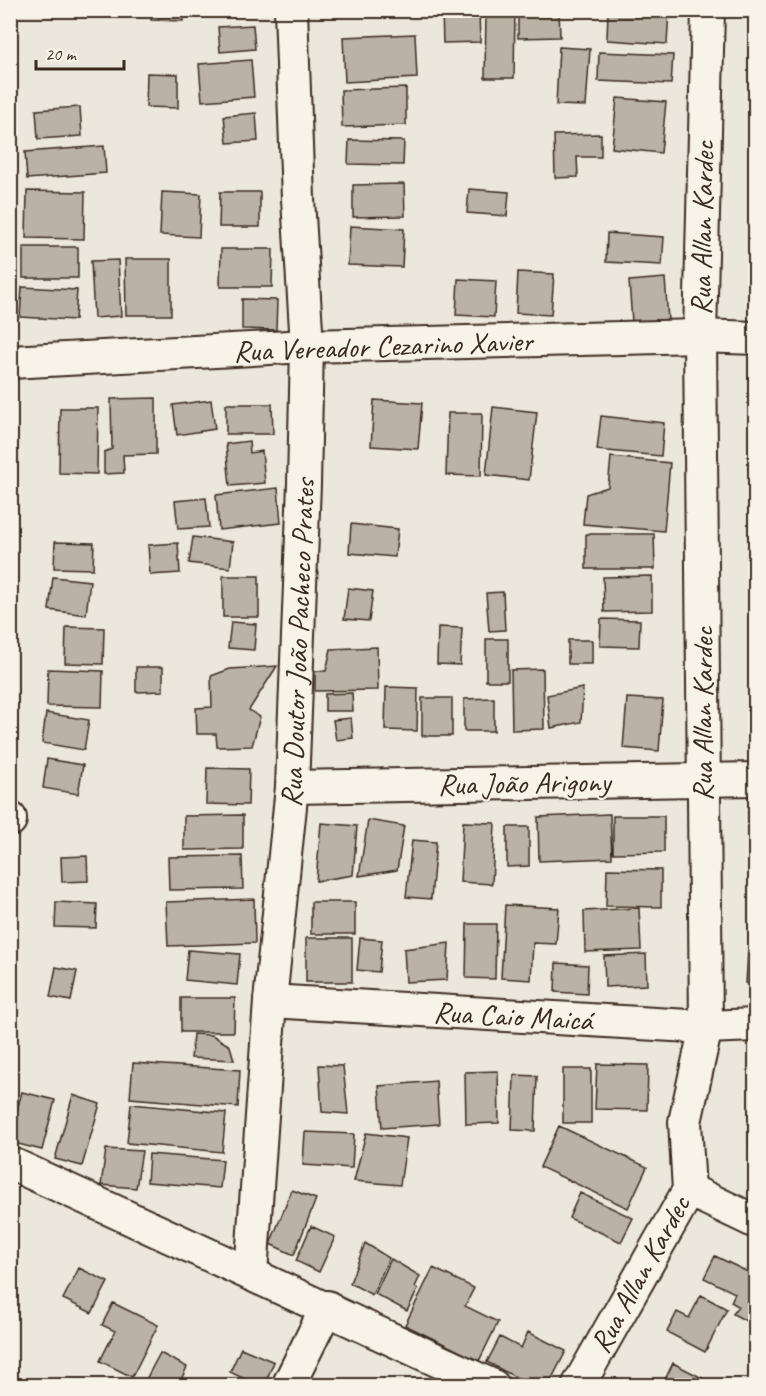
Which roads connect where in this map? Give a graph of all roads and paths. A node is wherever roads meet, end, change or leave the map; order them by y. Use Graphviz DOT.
graph roads {
  1 [pos="291,10"];
  2 [pos="708,10"];
  3 [pos="700,336"];
  4 [pos="756,338"];
  5 [pos="307,346"];
  6 [pos="10,362"];
  7 [pos="756,779"];
  8 [pos="702,780"];
  9 [pos="292,787"];
  10 [pos="270,1001"];
  11 [pos="756,1025"];
  12 [pos="706,1027"];
  13 [pos="10,1163"];
  14 [pos="689,1190"];
  15 [pos="756,1222"];
  16 [pos="251,1274"];
  17 [pos="327,1307"];
  18 [pos="288,1386"];
  19 [pos="493,1386"];
  20 [pos="578,1386"];
  1 -- 5 [label="street, Rua Doutor João Pacheco Prates"];
  2 -- 3 [label="street, Rua Allan Kardec"];
  3 -- 4 [label="street, Rua Vereador Cezarino Xavier"];
  3 -- 5 [label="street, Rua Vereador Cezarino Xavier"];
  3 -- 8 [label="street, Rua Allan Kardec"];
  5 -- 6 [label="street, Rua Vereador Cezarino Xavier"];
  5 -- 9 [label="street, Rua Doutor João Pacheco Prates"];
  7 -- 8 [label="street, Rua João Arigony"];
  8 -- 9 [label="street, Rua João Arigony"];
  8 -- 12 [label="street, Rua Allan Kardec"];
  9 -- 10 [label="street, Rua Doutor João Pacheco Prates"];
  10 -- 12 [label="street, Rua Caio Maicá"];
  10 -- 16 [label="street, Rua Doutor João Pacheco Prates"];
  11 -- 12 [label="street, Rua Caio Maicá"];
  12 -- 14 [label="street, Rua Allan Kardec"];
  13 -- 16 [label="street"];
  14 -- 15 [label="street"];
  14 -- 20 [label="street, Rua Allan Kardec"];
  16 -- 17 [label="street"];
  17 -- 18 [label="street"];
  17 -- 19 [label="street"];
}
